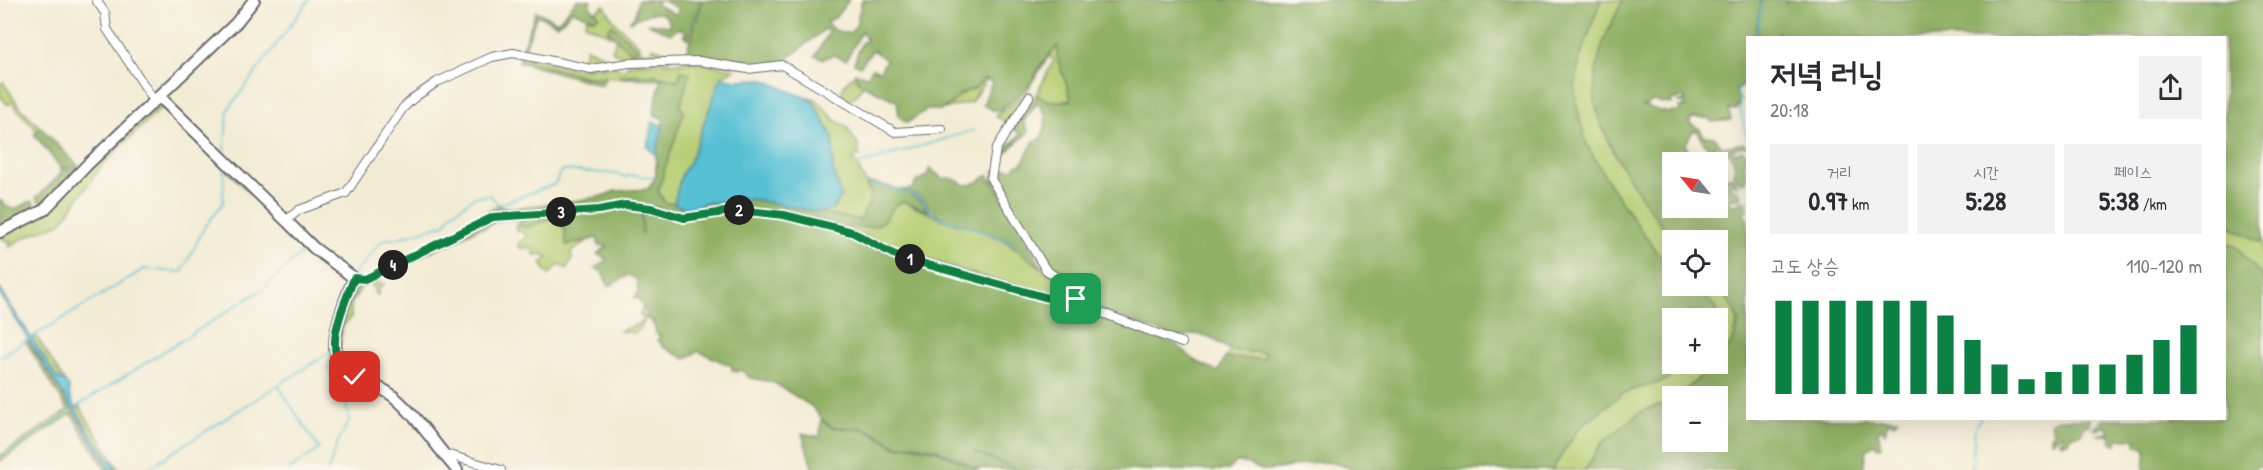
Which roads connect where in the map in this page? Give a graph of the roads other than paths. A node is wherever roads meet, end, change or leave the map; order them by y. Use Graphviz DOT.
graph roads {
  1 [pos="96,0"];
  2 [pos="254,0"];
  3 [pos="1029,97"];
  4 [pos="158,99"];
  5 [pos="942,129"];
  6 [pos="287,220"];
  7 [pos="0,232"];
  8 [pos="354,278"];
  9 [pos="1077,306"];
  10 [pos="1182,343"];
  11 [pos="442,453"];
  12 [pos="457,470"];
  13 [pos="501,470"];
  1 -- 4 [label="street"];
  2 -- 4 [label="street"];
  3 -- 9 [label="street"];
  4 -- 6 [label="street"];
  4 -- 7 [label="street"];
  5 -- 6 [label="street"];
  6 -- 8 [label="street"];
  8 -- 9 [label="street"];
  8 -- 11 [label="street"];
  9 -- 10 [label="street"];
  11 -- 12 [label="street"];
  11 -- 13 [label="street"];
}
